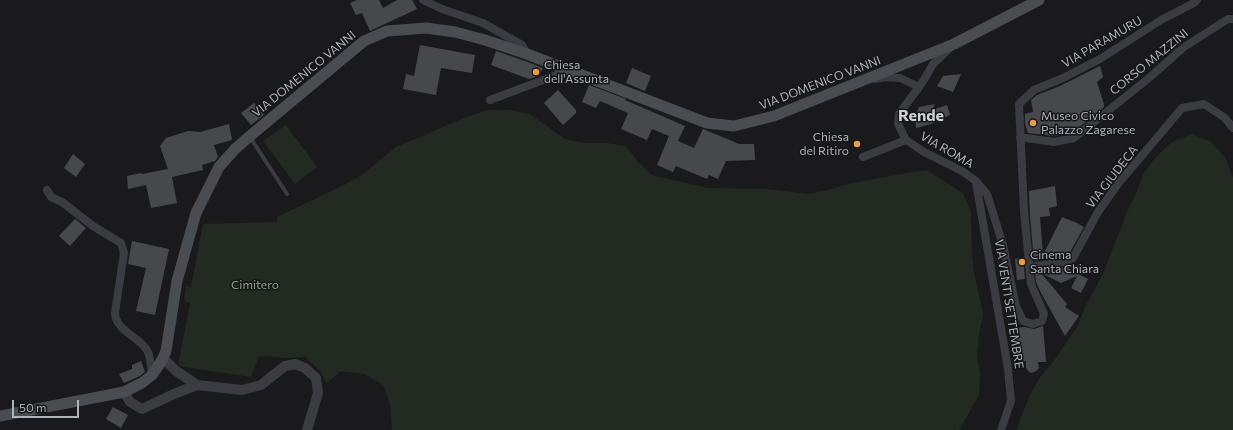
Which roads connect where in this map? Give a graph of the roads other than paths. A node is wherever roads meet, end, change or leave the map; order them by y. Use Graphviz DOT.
graph roads {
  1 [pos="423,0"];
  2 [pos="1039,0"];
  3 [pos="1198,0"];
  4 [pos="1231,19"];
  5 [pos="954,44"];
  6 [pos="527,54"];
  7 [pos="570,70"];
  8 [pos="862,81"];
  9 [pos="918,87"];
  10 [pos="490,100"];
  11 [pos="1233,128"];
  12 [pos="250,136"];
  13 [pos="1020,136"];
  14 [pos="906,140"];
  15 [pos="864,157"];
  16 [pos="976,181"];
  17 [pos="47,190"];
  18 [pos="287,194"];
  19 [pos="1029,267"];
  20 [pos="163,358"];
  21 [pos="152,375"];
  22 [pos="197,385"];
  23 [pos="124,392"];
  24 [pos="0,416"];
  25 [pos="307,430"];
  26 [pos="1001,430"];
  1 -- 6 [label="street"];
  2 -- 5 [label="main road, VIA DOMENICO VANNI"];
  3 -- 13 [label="street, VIA PARAMURU"];
  4 -- 13 [label="street, CORSO MAZZINI"];
  5 -- 8 [label="main road, VIA DOMENICO VANNI"];
  5 -- 9 [label="street, VIA ROMA"];
  6 -- 7 [label="main road, VIA DOMENICO VANNI"];
  6 -- 12 [label="main road, VIA DOMENICO VANNI"];
  7 -- 8 [label="main road, VIA DOMENICO VANNI"];
  7 -- 10 [label="street"];
  8 -- 9 [label="street"];
  9 -- 14 [label="street, VIA ROMA"];
  11 -- 19 [label="street, VIA GIUDECA"];
  12 -- 18 [label="lane"];
  12 -- 20 [label="main road, VIA DOMENICO VANNI"];
  13 -- 19 [label="street"];
  14 -- 15 [label="street"];
  14 -- 16 [label="street, VIA ROMA"];
  16 -- 19 [label="street, VIA ROMA"];
  16 -- 26 [label="street, VIA VENTI SETTEMBRE"];
  17 -- 21 [label="street"];
  20 -- 21 [label="main road, VIA DOMENICO VANNI"];
  20 -- 22 [label="street"];
  21 -- 23 [label="main road, VIA DOMENICO VANNI"];
  22 -- 23 [label="street"];
  22 -- 25 [label="street"];
  23 -- 24 [label="main road, VIA DOMENICO VANNI"];
}
